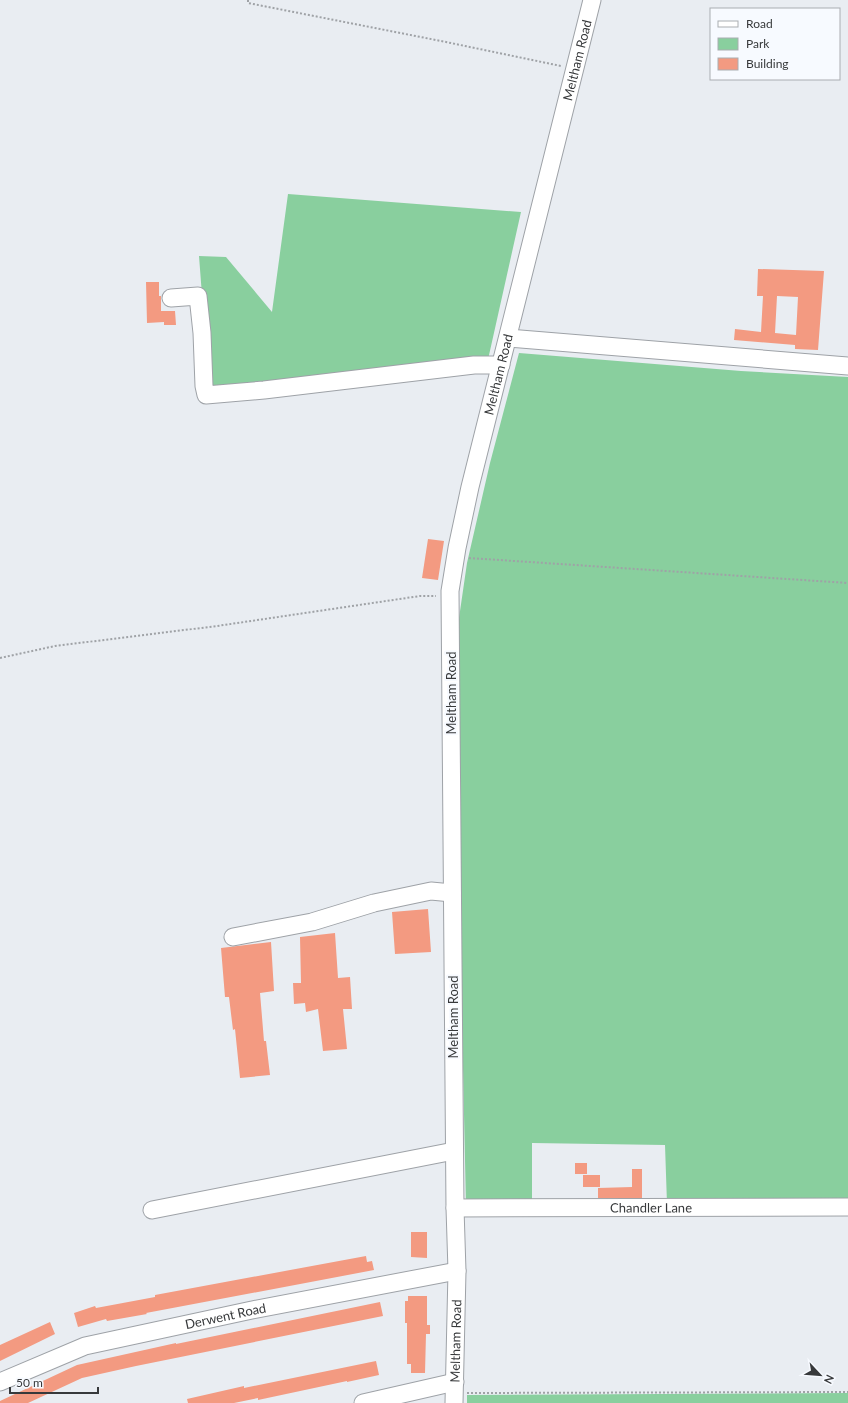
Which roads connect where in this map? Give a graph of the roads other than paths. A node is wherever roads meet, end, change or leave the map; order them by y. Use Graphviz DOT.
graph roads {
  1 [pos="592,0"];
  2 [pos="171,298"];
  3 [pos="508,338"];
  4 [pos="501,365"];
  5 [pos="848,366"];
  6 [pos="452,892"];
  7 [pos="234,937"];
  8 [pos="454,1151"];
  9 [pos="848,1207"];
  10 [pos="454,1208"];
  11 [pos="152,1210"];
  12 [pos="457,1271"];
  13 [pos="0,1382"];
  14 [pos="455,1393"];
  15 [pos="363,1403"];
  1 -- 3 [label="street, Meltham Road"];
  2 -- 4 [label="street"];
  3 -- 4 [label="street, Meltham Road"];
  3 -- 5 [label="street"];
  4 -- 6 [label="street, Meltham Road"];
  6 -- 7 [label="street"];
  6 -- 8 [label="street, Meltham Road"];
  8 -- 10 [label="street, Meltham Road"];
  8 -- 11 [label="street"];
  9 -- 10 [label="street, Chandler Lane"];
  10 -- 12 [label="street, Meltham Road"];
  12 -- 13 [label="street, Derwent Road"];
  12 -- 14 [label="street, Meltham Road"];
  14 -- 15 [label="street"];
}
